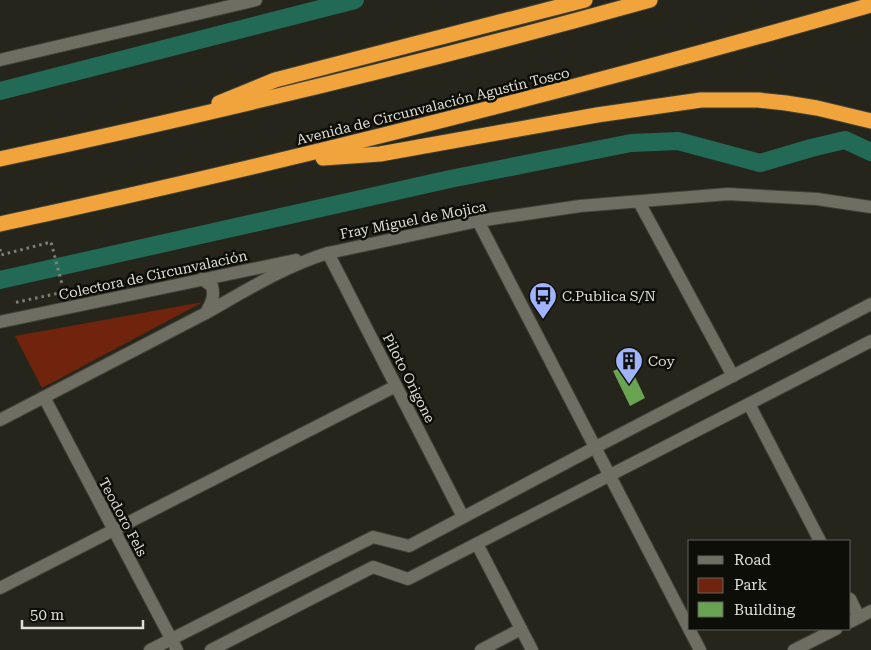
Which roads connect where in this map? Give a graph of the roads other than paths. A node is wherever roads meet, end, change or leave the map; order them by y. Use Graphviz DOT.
graph roads {
  1 [pos="585,0"];
  2 [pos="650,0"];
  3 [pos="247,1"];
  4 [pos="871,5"];
  5 [pos="0,60"];
  6 [pos="174,121"];
  7 [pos="871,121"];
  8 [pos="0,159"];
  9 [pos="284,160"];
  10 [pos="639,202"];
  11 [pos="871,206"];
  12 [pos="478,221"];
  13 [pos="0,224"];
  14 [pos="328,253"];
  15 [pos="312,257"];
  16 [pos="202,279"];
  17 [pos="871,304"];
  18 [pos="206,313"];
  19 [pos="0,322"];
  20 [pos="871,341"];
  21 [pos="733,376"];
  22 [pos="396,386"];
  23 [pos="44,397"];
  24 [pos="749,404"];
  25 [pos="0,420"];
  26 [pos="594,448"];
  27 [pos="609,476"];
  28 [pos="463,517"];
  29 [pos="113,530"];
  30 [pos="819,540"];
  31 [pos="477,544"];
  32 [pos="0,588"];
  33 [pos="851,604"];
  34 [pos="871,611"];
  35 [pos="854,619"];
  36 [pos="688,627"];
  37 [pos="521,629"];
  38 [pos="690,630"];
  39 [pos="834,630"];
  40 [pos="174,645"];
  41 [pos="150,650"];
  42 [pos="210,650"];
  43 [pos="481,650"];
  44 [pos="532,650"];
  45 [pos="700,650"];
  46 [pos="794,650"];
  1 -- 6 [label="highway"];
  2 -- 6 [label="highway"];
  3 -- 5 [label="street"];
  4 -- 9 [label="highway, Avenida de Circunvalación Agustín Tosco"];
  6 -- 8 [label="highway"];
  7 -- 9 [label="highway"];
  9 -- 13 [label="highway, Avenida de Circunvalación Agustín Tosco"];
  10 -- 11 [label="street, Fray Miguel de Mojica"];
  10 -- 12 [label="street, Fray Miguel de Mojica"];
  10 -- 21 [label="street"];
  12 -- 14 [label="street, Fray Miguel de Mojica"];
  12 -- 26 [label="street"];
  14 -- 15 [label="street, Fray Miguel de Mojica"];
  14 -- 22 [label="street, Piloto Origone"];
  15 -- 16 [label="street, Colectora de Circunvalación"];
  15 -- 18 [label="street, Fray Miguel de Mojica"];
  16 -- 18 [label="street"];
  16 -- 19 [label="street, Colectora de Circunvalación"];
  17 -- 21 [label="street"];
  18 -- 23 [label="street, Fray Miguel de Mojica"];
  20 -- 24 [label="street"];
  21 -- 26 [label="street"];
  22 -- 28 [label="street, Piloto Origone"];
  22 -- 29 [label="street"];
  23 -- 25 [label="street, Fray Miguel de Mojica"];
  23 -- 29 [label="street, Teodoro Fels"];
  24 -- 27 [label="street"];
  24 -- 30 [label="street"];
  26 -- 27 [label="street"];
  26 -- 28 [label="street"];
  27 -- 31 [label="street"];
  27 -- 36 [label="street"];
  28 -- 40 [label="street"];
  29 -- 32 [label="street"];
  29 -- 40 [label="street, Teodoro Fels"];
  31 -- 37 [label="street"];
  31 -- 42 [label="street"];
  33 -- 35 [label="street"];
  34 -- 35 [label="street"];
  37 -- 43 [label="street"];
  37 -- 44 [label="street"];
  38 -- 45 [label="street"];
  39 -- 46 [label="street"];
  40 -- 41 [label="street"];
}
